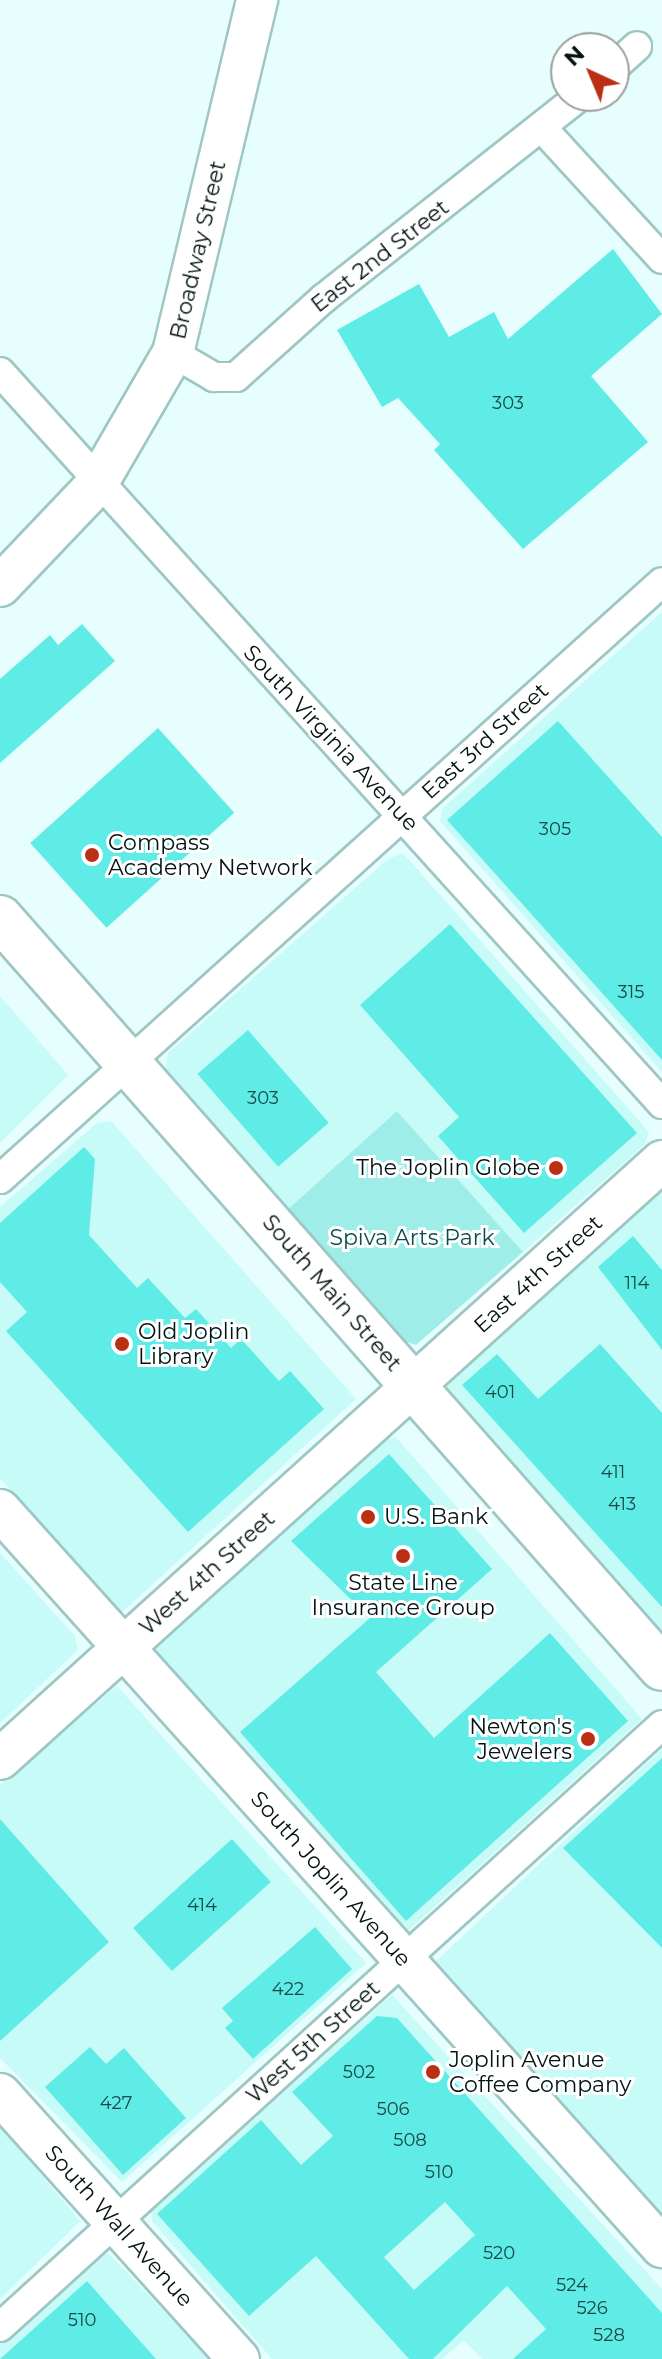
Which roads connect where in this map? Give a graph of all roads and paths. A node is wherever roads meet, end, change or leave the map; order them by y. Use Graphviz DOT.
graph roads {
  1 [pos="257,0"];
  2 [pos="637,46"];
  3 [pos="630,52"];
  4 [pos="562,112"];
  5 [pos="543,129"];
  6 [pos="662,259"];
  7 [pos="173,353"];
  8 [pos="0,372"];
  9 [pos="97,484"];
  10 [pos="662,582"];
  11 [pos="0,586"];
  12 [pos="403,816"];
  13 [pos="0,918"];
  14 [pos="129,1059"];
  15 [pos="662,1104"];
  16 [pos="662,1161"];
  17 [pos="0,1179"];
  18 [pos="414,1387"];
  19 [pos="0,1510"];
  20 [pos="124,1648"];
  21 [pos="662,1668"];
  22 [pos="662,1725"];
  23 [pos="0,1759"];
  24 [pos="404,1960"];
  25 [pos="0,2094"];
  26 [pos="116,2222"];
  27 [pos="662,2247"];
  28 [pos="0,2327"];
  29 [pos="239,2359"];
  1 -- 7 [label="street, Broadway Street"];
  2 -- 3 [label="street"];
  4 -- 5 [label="street, East 2nd Street"];
  5 -- 6 [label="street"];
  5 -- 7 [label="street, East 2nd Street"];
  7 -- 9 [label="street, Broadway Street"];
  8 -- 9 [label="street, South Virginia Avenue"];
  9 -- 11 [label="street"];
  9 -- 12 [label="street, South Virginia Avenue"];
  10 -- 12 [label="street, East 3rd Street"];
  12 -- 14 [label="street, East 3rd Street"];
  12 -- 15 [label="street, South Virginia Avenue"];
  13 -- 14 [label="main road, South Main Street"];
  14 -- 17 [label="street, East 3rd Street"];
  14 -- 18 [label="main road, South Main Street"];
  16 -- 18 [label="street, East 4th Street"];
  18 -- 20 [label="street, West 4th Street"];
  18 -- 21 [label="main road, South Main Street"];
  19 -- 20 [label="street, South Joplin Avenue"];
  20 -- 23 [label="street, West 4th Street"];
  20 -- 24 [label="street, South Joplin Avenue"];
  22 -- 24 [label="street, West 5th Street"];
  24 -- 26 [label="street, West 5th Street"];
  24 -- 27 [label="street, South Joplin Avenue"];
  25 -- 26 [label="street, South Wall Avenue"];
  26 -- 28 [label="street, West 5th Street"];
  26 -- 29 [label="street, South Wall Avenue"];
}
